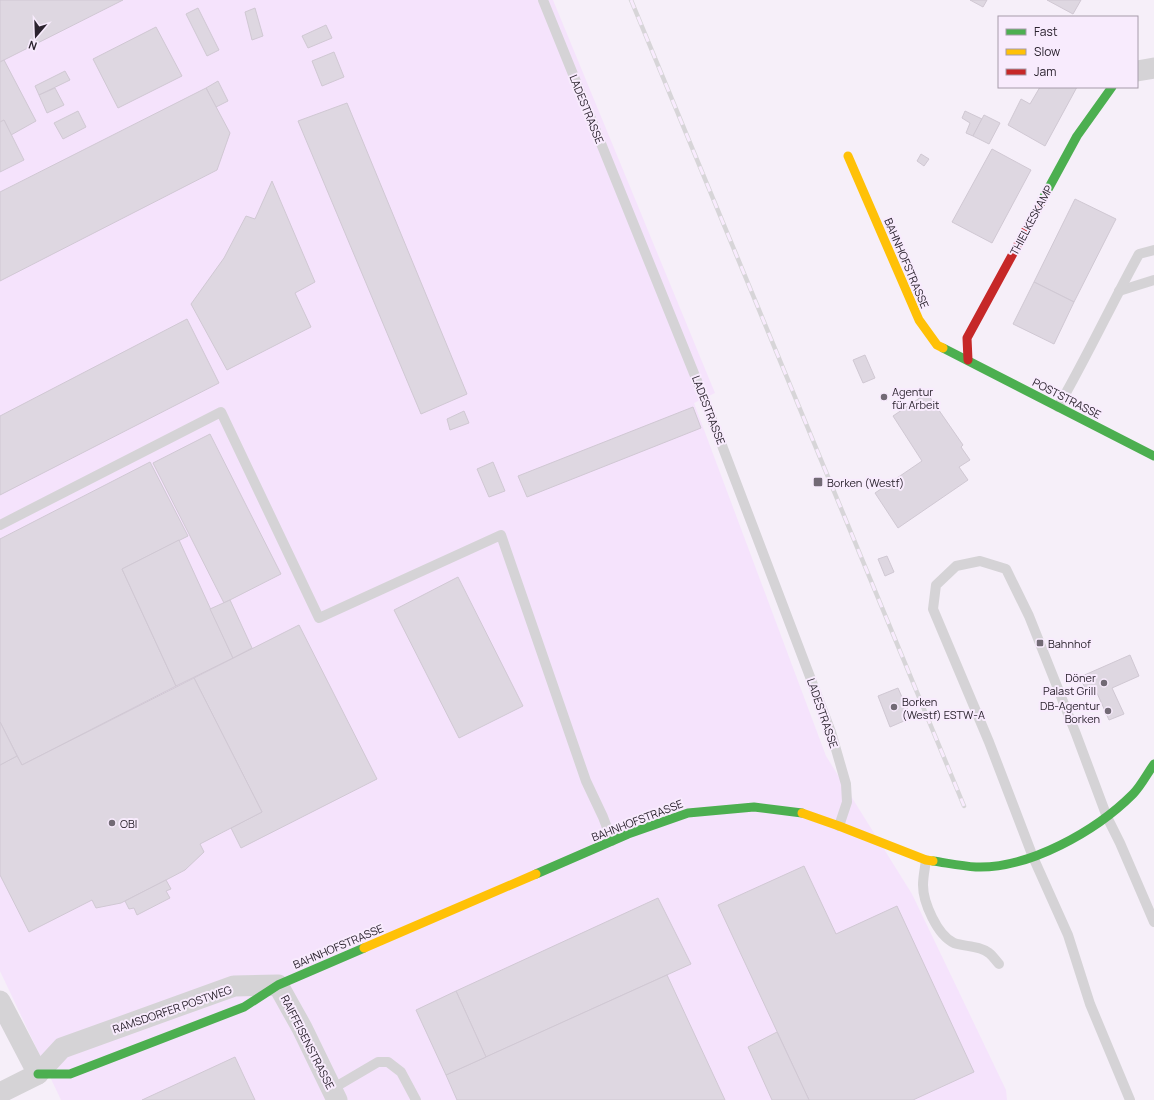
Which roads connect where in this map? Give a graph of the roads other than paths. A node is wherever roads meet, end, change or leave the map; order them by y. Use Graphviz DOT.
graph roads {
  1 [pos="543,0"];
  2 [pos="1154,68"];
  3 [pos="1138,71"];
  4 [pos="1111,88"];
  5 [pos="848,156"];
  6 [pos="1154,250"];
  7 [pos="1154,280"];
  8 [pos="1119,291"];
  9 [pos="968,360"];
  10 [pos="1058,407"];
  11 [pos="1154,456"];
  12 [pos="0,525"];
  13 [pos="1154,764"];
  14 [pos="1106,817"];
  15 [pos="839,826"];
  16 [pos="612,841"];
  17 [pos="1033,857"];
  18 [pos="926,860"];
  19 [pos="1154,922"];
  20 [pos="999,964"];
  21 [pos="278,985"];
  22 [pos="0,1000"];
  23 [pos="38,1074"];
  24 [pos="0,1093"];
  25 [pos="334,1095"];
  26 [pos="416,1100"];
  27 [pos="1130,1100"];
  1 -- 15 [label="lane, LADESTRASSE"];
  2 -- 3 [label="street"];
  4 -- 9 [label="street, THIELKESKAMP"];
  5 -- 9 [label="street, BAHNHOFSTRASSE"];
  6 -- 8 [label="lane"];
  7 -- 8 [label="lane"];
  8 -- 10 [label="lane"];
  9 -- 10 [label="street, POSTSTRASSE"];
  10 -- 11 [label="street, POSTSTRASSE"];
  12 -- 16 [label="lane"];
  13 -- 14 [label="street, BAHNHOFSTRASSE"];
  14 -- 17 [label="street, BAHNHOFSTRASSE"];
  14 -- 17 [label="lane"];
  14 -- 19 [label="lane"];
  15 -- 16 [label="street, BAHNHOFSTRASSE"];
  15 -- 18 [label="street, BAHNHOFSTRASSE"];
  16 -- 21 [label="street, BAHNHOFSTRASSE"];
  17 -- 18 [label="street, BAHNHOFSTRASSE"];
  17 -- 27 [label="lane"];
  18 -- 20 [label="lane"];
  21 -- 23 [label="street, RAMSDORFER POSTWEG"];
  21 -- 23 [label="street, RAMSDORFER POSTWEG"];
  21 -- 25 [label="street, RAIFFEISENSTRASSE"];
  22 -- 23 [label="street"];
  23 -- 24 [label="street, RAMSDORFER POSTWEG"];
  25 -- 26 [label="lane"];
}
